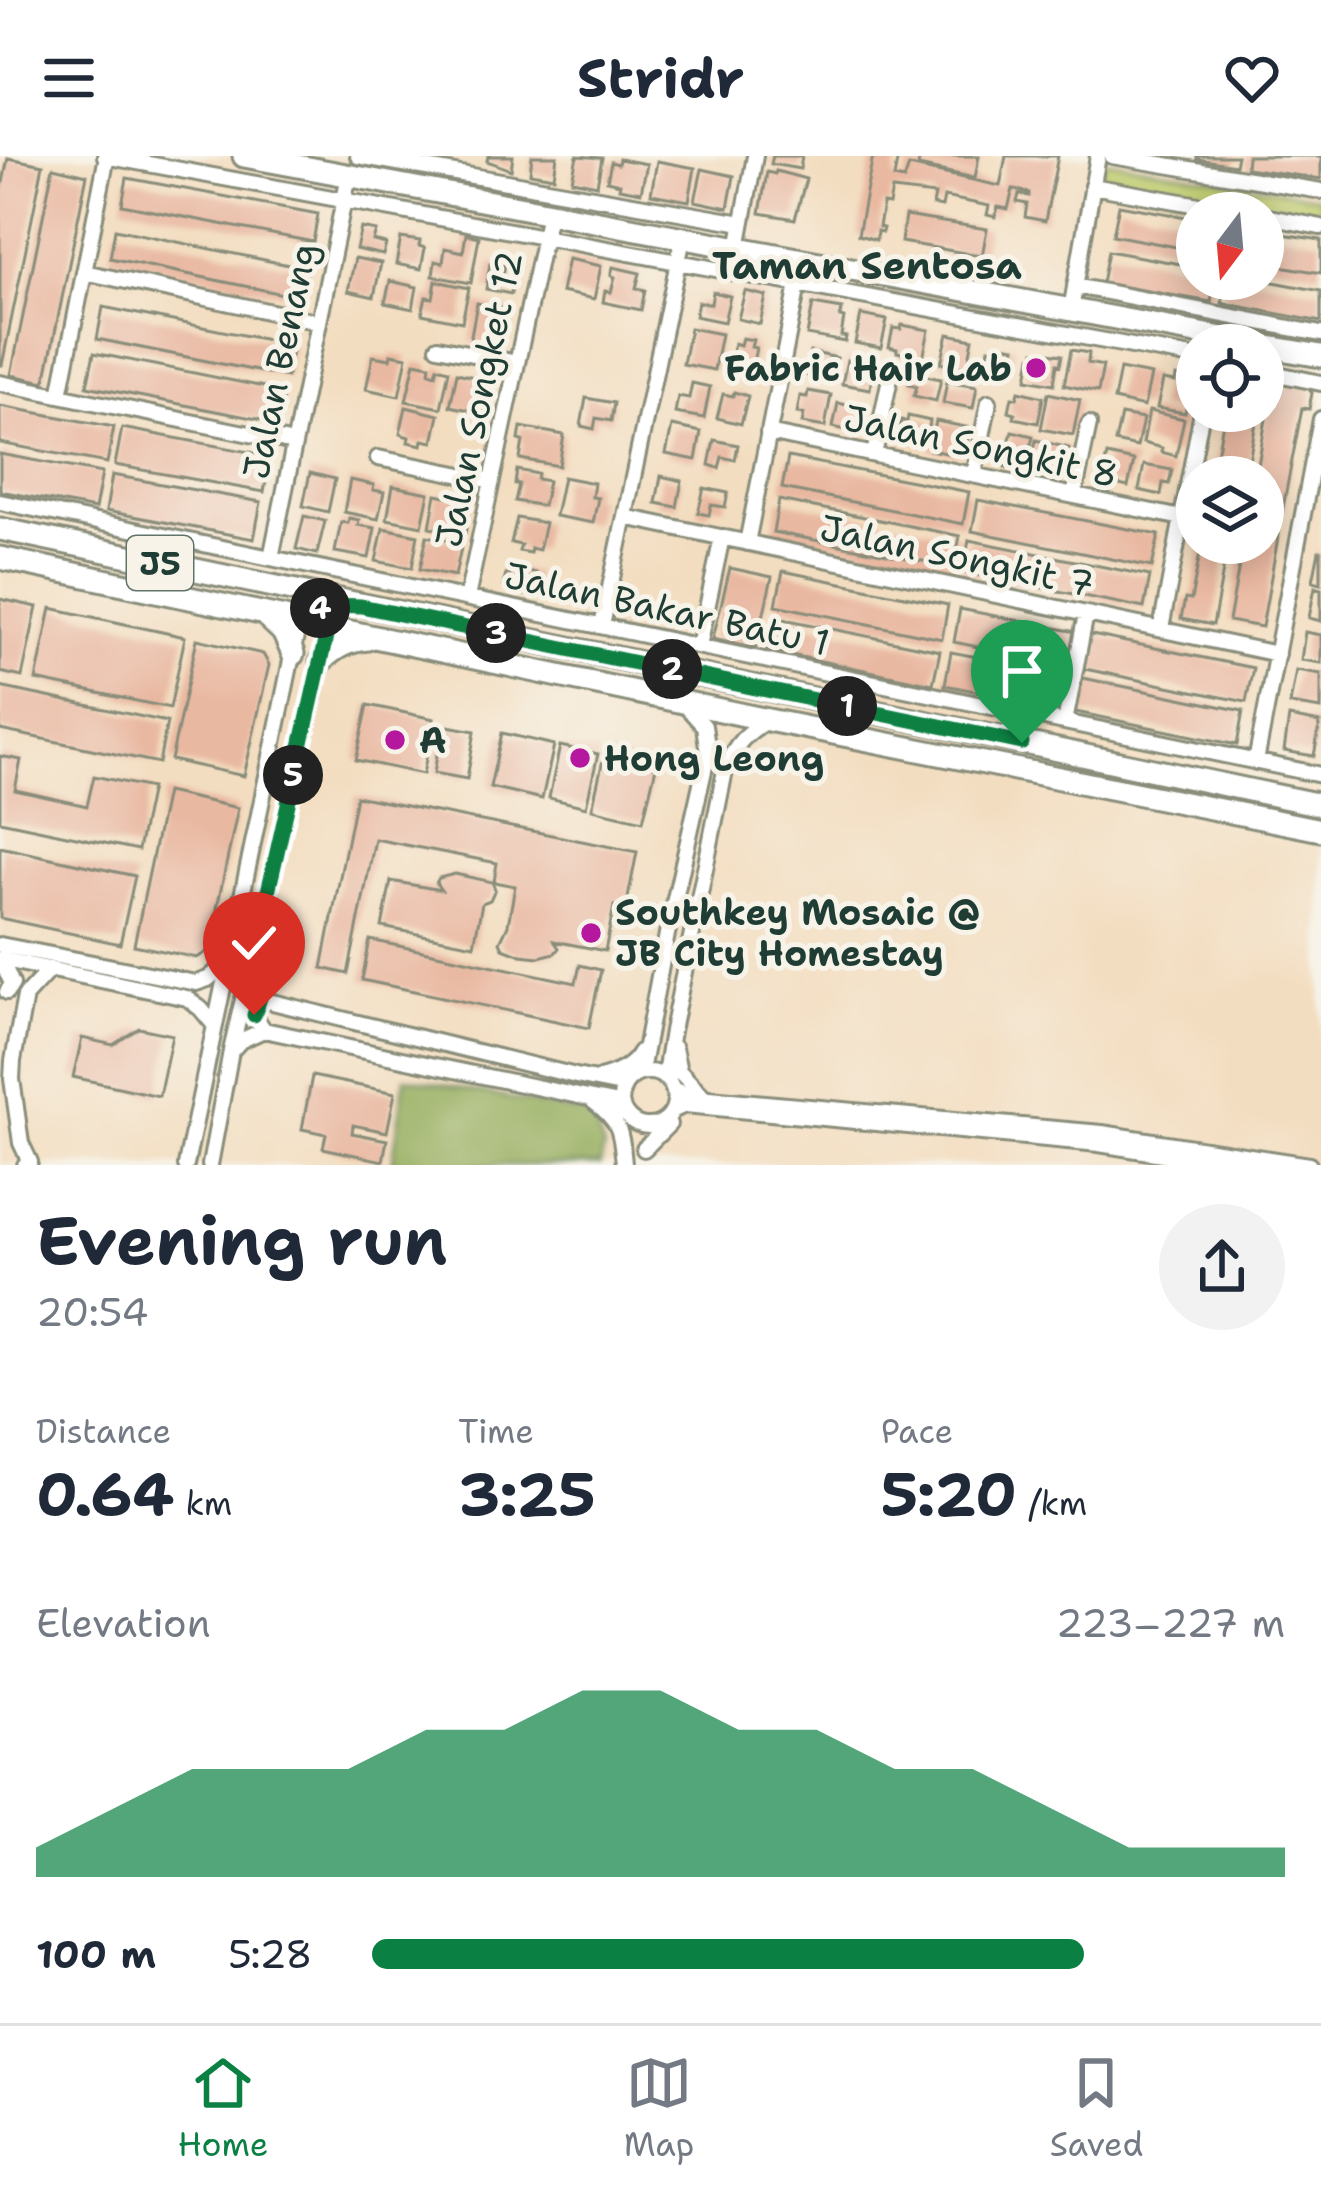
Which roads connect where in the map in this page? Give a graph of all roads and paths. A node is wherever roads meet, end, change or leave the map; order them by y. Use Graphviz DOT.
graph roads {
  1 [pos="107,156"];
  2 [pos="244,156"];
  3 [pos="755,156"];
  4 [pos="1098,156"];
  5 [pos="1112,156"];
  6 [pos="287,160"];
  7 [pos="354,166"];
  8 [pos="415,170"];
  9 [pos="1092,186"];
  10 [pos="1321,191"];
  11 [pos="344,200"];
  12 [pos="1176,201"];
  13 [pos="549,213"];
  14 [pos="1284,220"];
  15 [pos="742,223"];
  16 [pos="1321,226"];
  17 [pos="544,236"];
  18 [pos="683,238"];
  19 [pos="738,248"];
  20 [pos="802,260"];
  21 [pos="679,261"];
  22 [pos="84,272"];
  23 [pos="798,284"];
  24 [pos="1075,286"];
  25 [pos="1071,310"];
  26 [pos="319,322"];
  27 [pos="1176,333"];
  28 [pos="1321,334"];
  29 [pos="438,347"];
  30 [pos="1284,349"];
  31 [pos="1176,354"];
  32 [pos="1321,356"];
  33 [pos="517,363"];
  34 [pos="1284,375"];
  35 [pos="890,378"];
  36 [pos="1321,382"];
  37 [pos="0,383"];
  38 [pos="60,395"];
  39 [pos="989,402"];
  40 [pos="1321,419"];
  41 [pos="1089,424"];
  42 [pos="769,433"];
  43 [pos="294,443"];
  44 [pos="874,455"];
  45 [pos="378,458"];
  46 [pos="974,476"];
  47 [pos="492,481"];
  48 [pos="1074,496"];
  49 [pos="0,502"];
  50 [pos="1304,512"];
  51 [pos="1321,515"];
  52 [pos="625,517"];
  53 [pos="1176,517"];
  54 [pos="0,529"];
  55 [pos="722,537"];
  56 [pos="747,543"];
  57 [pos="1176,550"];
  58 [pos="0,557"];
  59 [pos="271,558"];
  60 [pos="278,589"];
  61 [pos="467,598"];
  62 [pos="361,606"];
  63 [pos="263,614"];
  64 [pos="1085,614"];
  65 [pos="314,620"];
  66 [pos="602,626"];
  67 [pos="1161,629"];
  68 [pos="380,638"];
  69 [pos="699,646"];
  70 [pos="293,654"];
  71 [pos="1277,654"];
  72 [pos="321,661"];
  73 [pos="681,701"];
  74 [pos="768,720"];
  75 [pos="1065,722"];
  76 [pos="1256,762"];
  77 [pos="1321,775"];
  78 [pos="264,798"];
  79 [pos="286,802"];
  80 [pos="1321,805"];
  81 [pos="1321,830"];
  82 [pos="0,945"];
  83 [pos="0,959"];
  84 [pos="230,959"];
  85 [pos="50,969"];
  86 [pos="250,971"];
  87 [pos="8,992"];
  88 [pos="260,998"];
  89 [pos="215,1027"];
  90 [pos="264,1030"];
  91 [pos="672,1031"];
  92 [pos="647,1036"];
  93 [pos="231,1051"];
  94 [pos="634,1076"];
  95 [pos="595,1080"];
  96 [pos="671,1086"];
  97 [pos="588,1098"];
  98 [pos="708,1103"];
  99 [pos="672,1111"];
  100 [pos="626,1114"];
  101 [pos="656,1124"];
  102 [pos="644,1149"];
  103 [pos="624,1164"];
  104 [pos="25,1165"];
  105 [pos="186,1165"];
  106 [pos="211,1165"];
  107 [pos="640,1165"];
  108 [pos="1232,1165"];
  109 [pos="1309,1165"];
  1 -- 11 [label="street"];
  1 -- 22 [label="street"];
  2 -- 6 [label="main road"];
  3 -- 15 [label="street"];
  4 -- 9 [label="street"];
  5 -- 10 [label="street"];
  6 -- 7 [label="main road"];
  7 -- 8 [label="main road"];
  7 -- 11 [label="street, Jalan Benang"];
  8 -- 13 [label="main road"];
  8 -- 15 [label="street"];
  9 -- 12 [label="street"];
  9 -- 24 [label="street"];
  11 -- 17 [label="street"];
  11 -- 26 [label="street, Jalan Benang"];
  13 -- 17 [label="street, Jalan Songket 12"];
  13 -- 18 [label="main road"];
  14 -- 16 [label="street"];
  15 -- 19 [label="street"];
  17 -- 21 [label="street"];
  17 -- 33 [label="street, Jalan Songket 12"];
  18 -- 19 [label="main road"];
  18 -- 21 [label="street"];
  19 -- 20 [label="main road"];
  20 -- 23 [label="street"];
  20 -- 25 [label="main road"];
  21 -- 23 [label="street"];
  21 -- 52 [label="street"];
  22 -- 26 [label="street"];
  22 -- 38 [label="street"];
  23 -- 31 [label="street"];
  23 -- 42 [label="street"];
  24 -- 25 [label="street"];
  24 -- 28 [label="street"];
  25 -- 27 [label="main road"];
  26 -- 43 [label="street, Jalan Benang"];
  29 -- 33 [label="street"];
  30 -- 32 [label="main road"];
  33 -- 47 [label="street, Jalan Songket 12"];
  34 -- 36 [label="street"];
  35 -- 44 [label="street"];
  37 -- 38 [label="street"];
  38 -- 43 [label="street"];
  39 -- 46 [label="street"];
  40 -- 50 [label="street"];
  41 -- 48 [label="street"];
  42 -- 44 [label="street, Jalan Songkit 8"];
  42 -- 56 [label="street"];
  43 -- 59 [label="street, Jalan Benang"];
  44 -- 46 [label="street, Jalan Songkit 8"];
  45 -- 47 [label="street"];
  46 -- 48 [label="street, Jalan Songkit 8"];
  47 -- 61 [label="street, Jalan Songket 12"];
  48 -- 53 [label="street, Jalan Songkit 8"];
  49 -- 59 [label="street, Jalan Bakar Batu 1"];
  50 -- 51 [label="street"];
  50 -- 71 [label="street"];
  52 -- 55 [label="street, Jalan Songkit 7"];
  52 -- 66 [label="street"];
  54 -- 60 [label="main road, J5"];
  55 -- 56 [label="street, Jalan Songkit 7"];
  55 -- 69 [label="street"];
  56 -- 64 [label="street, Jalan Songkit 7"];
  57 -- 67 [label="street"];
  58 -- 63 [label="main road, J5"];
  59 -- 61 [label="street, Jalan Bakar Batu 1"];
  60 -- 62 [label="main road, J5"];
  60 -- 65 [label="main road"];
  61 -- 66 [label="street, Jalan Bakar Batu 1"];
  62 -- 65 [label="main road"];
  62 -- 80 [label="main road, J5"];
  63 -- 65 [label="main road, J5"];
  63 -- 70 [label="main road"];
  64 -- 67 [label="street, Jalan Songkit 7"];
  64 -- 75 [label="street"];
  65 -- 68 [label="main road, J5"];
  65 -- 70 [label="street"];
  65 -- 72 [label="street"];
  66 -- 69 [label="street, Jalan Bakar Batu 1"];
  67 -- 71 [label="street, Jalan Songkit 7"];
  68 -- 72 [label="main road"];
  68 -- 73 [label="main road, J5"];
  69 -- 75 [label="street, Jalan Bakar Batu 1"];
  70 -- 78 [label="street"];
  71 -- 76 [label="street"];
  72 -- 79 [label="street"];
  73 -- 74 [label="main road, J5"];
  73 -- 92 [label="street"];
  74 -- 81 [label="main road, J5"];
  74 -- 91 [label="street"];
  75 -- 76 [label="street, Jalan Bakar Batu 1"];
  76 -- 77 [label="street, Jalan Bakar Batu 1"];
  78 -- 79 [label="street"];
  78 -- 84 [label="street"];
  79 -- 86 [label="street"];
  82 -- 84 [label="street"];
  83 -- 85 [label="street"];
  83 -- 87 [label="street"];
  84 -- 89 [label="street"];
  85 -- 89 [label="street"];
  85 -- 104 [label="street"];
  86 -- 88 [label="street"];
  86 -- 93 [label="street"];
  88 -- 90 [label="street"];
  88 -- 95 [label="street"];
  89 -- 105 [label="street"];
  90 -- 93 [label="street"];
  90 -- 97 [label="street"];
  91 -- 96 [label="street"];
  91 -- 98 [label="street"];
  92 -- 94 [label="street"];
  92 -- 95 [label="street"];
  93 -- 106 [label="street"];
  94 -- 95 [label="street"];
  94 -- 96 [label="street"];
  94 -- 100 [label="street"];
  96 -- 98 [label="street"];
  96 -- 99 [label="street"];
  97 -- 100 [label="street"];
  97 -- 103 [label="street"];
  98 -- 99 [label="street"];
  98 -- 102 [label="street"];
  98 -- 108 [label="street"];
  98 -- 109 [label="street"];
  99 -- 101 [label="street"];
  100 -- 101 [label="street"];
  100 -- 103 [label="street"];
  101 -- 102 [label="street"];
  102 -- 107 [label="street"];
}
